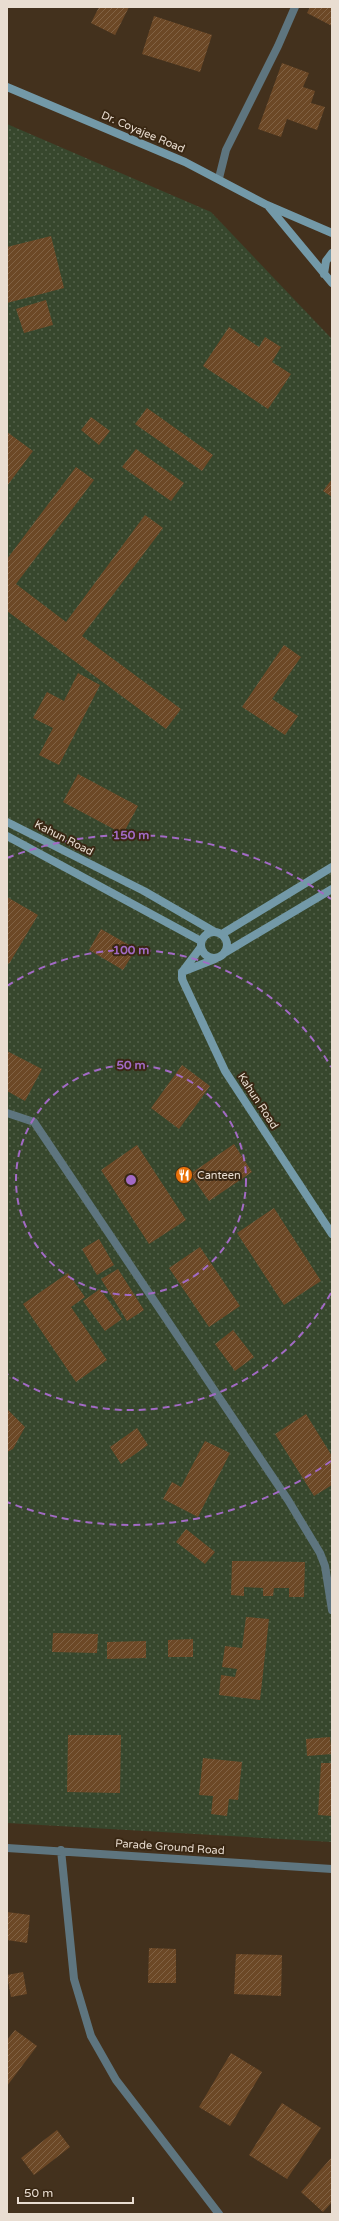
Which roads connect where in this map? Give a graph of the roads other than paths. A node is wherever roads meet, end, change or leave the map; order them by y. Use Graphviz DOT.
graph roads {
  1 [pos="295,7"];
  2 [pos="7,87"];
  3 [pos="219,178"];
  4 [pos="267,204"];
  5 [pos="332,233"];
  6 [pos="332,254"];
  7 [pos="324,274"];
  8 [pos="332,283"];
  9 [pos="7,822"];
  10 [pos="7,836"];
  11 [pos="332,867"];
  12 [pos="332,889"];
  13 [pos="219,933"];
  14 [pos="201,944"];
  15 [pos="226,952"];
  16 [pos="215,959"];
  17 [pos="182,972"];
  18 [pos="7,1112"];
  19 [pos="332,1234"];
  20 [pos="332,1610"];
  21 [pos="7,1848"];
  22 [pos="61,1850"];
  23 [pos="332,1869"];
  24 [pos="219,2214"];
  1 -- 3 [label="street"];
  2 -- 3 [label="street, Dr. Coyajee Road"];
  3 -- 4 [label="street, Dr. Coyajee Road"];
  4 -- 5 [label="street, Dr. Coyajee Road"];
  4 -- 7 [label="street"];
  6 -- 7 [label="street"];
  7 -- 8 [label="street"];
  9 -- 13 [label="street, Kahun Road"];
  10 -- 14 [label="street"];
  11 -- 13 [label="street"];
  12 -- 15 [label="street"];
  13 -- 14 [label="street"];
  13 -- 15 [label="street"];
  14 -- 16 [label="street"];
  14 -- 17 [label="street"];
  15 -- 16 [label="street"];
  16 -- 17 [label="street"];
  17 -- 19 [label="street, Kahun Road"];
  18 -- 20 [label="street"];
  21 -- 22 [label="street, Parade Ground Road"];
  22 -- 23 [label="street, Parade Ground Road"];
  22 -- 24 [label="street"];
}
